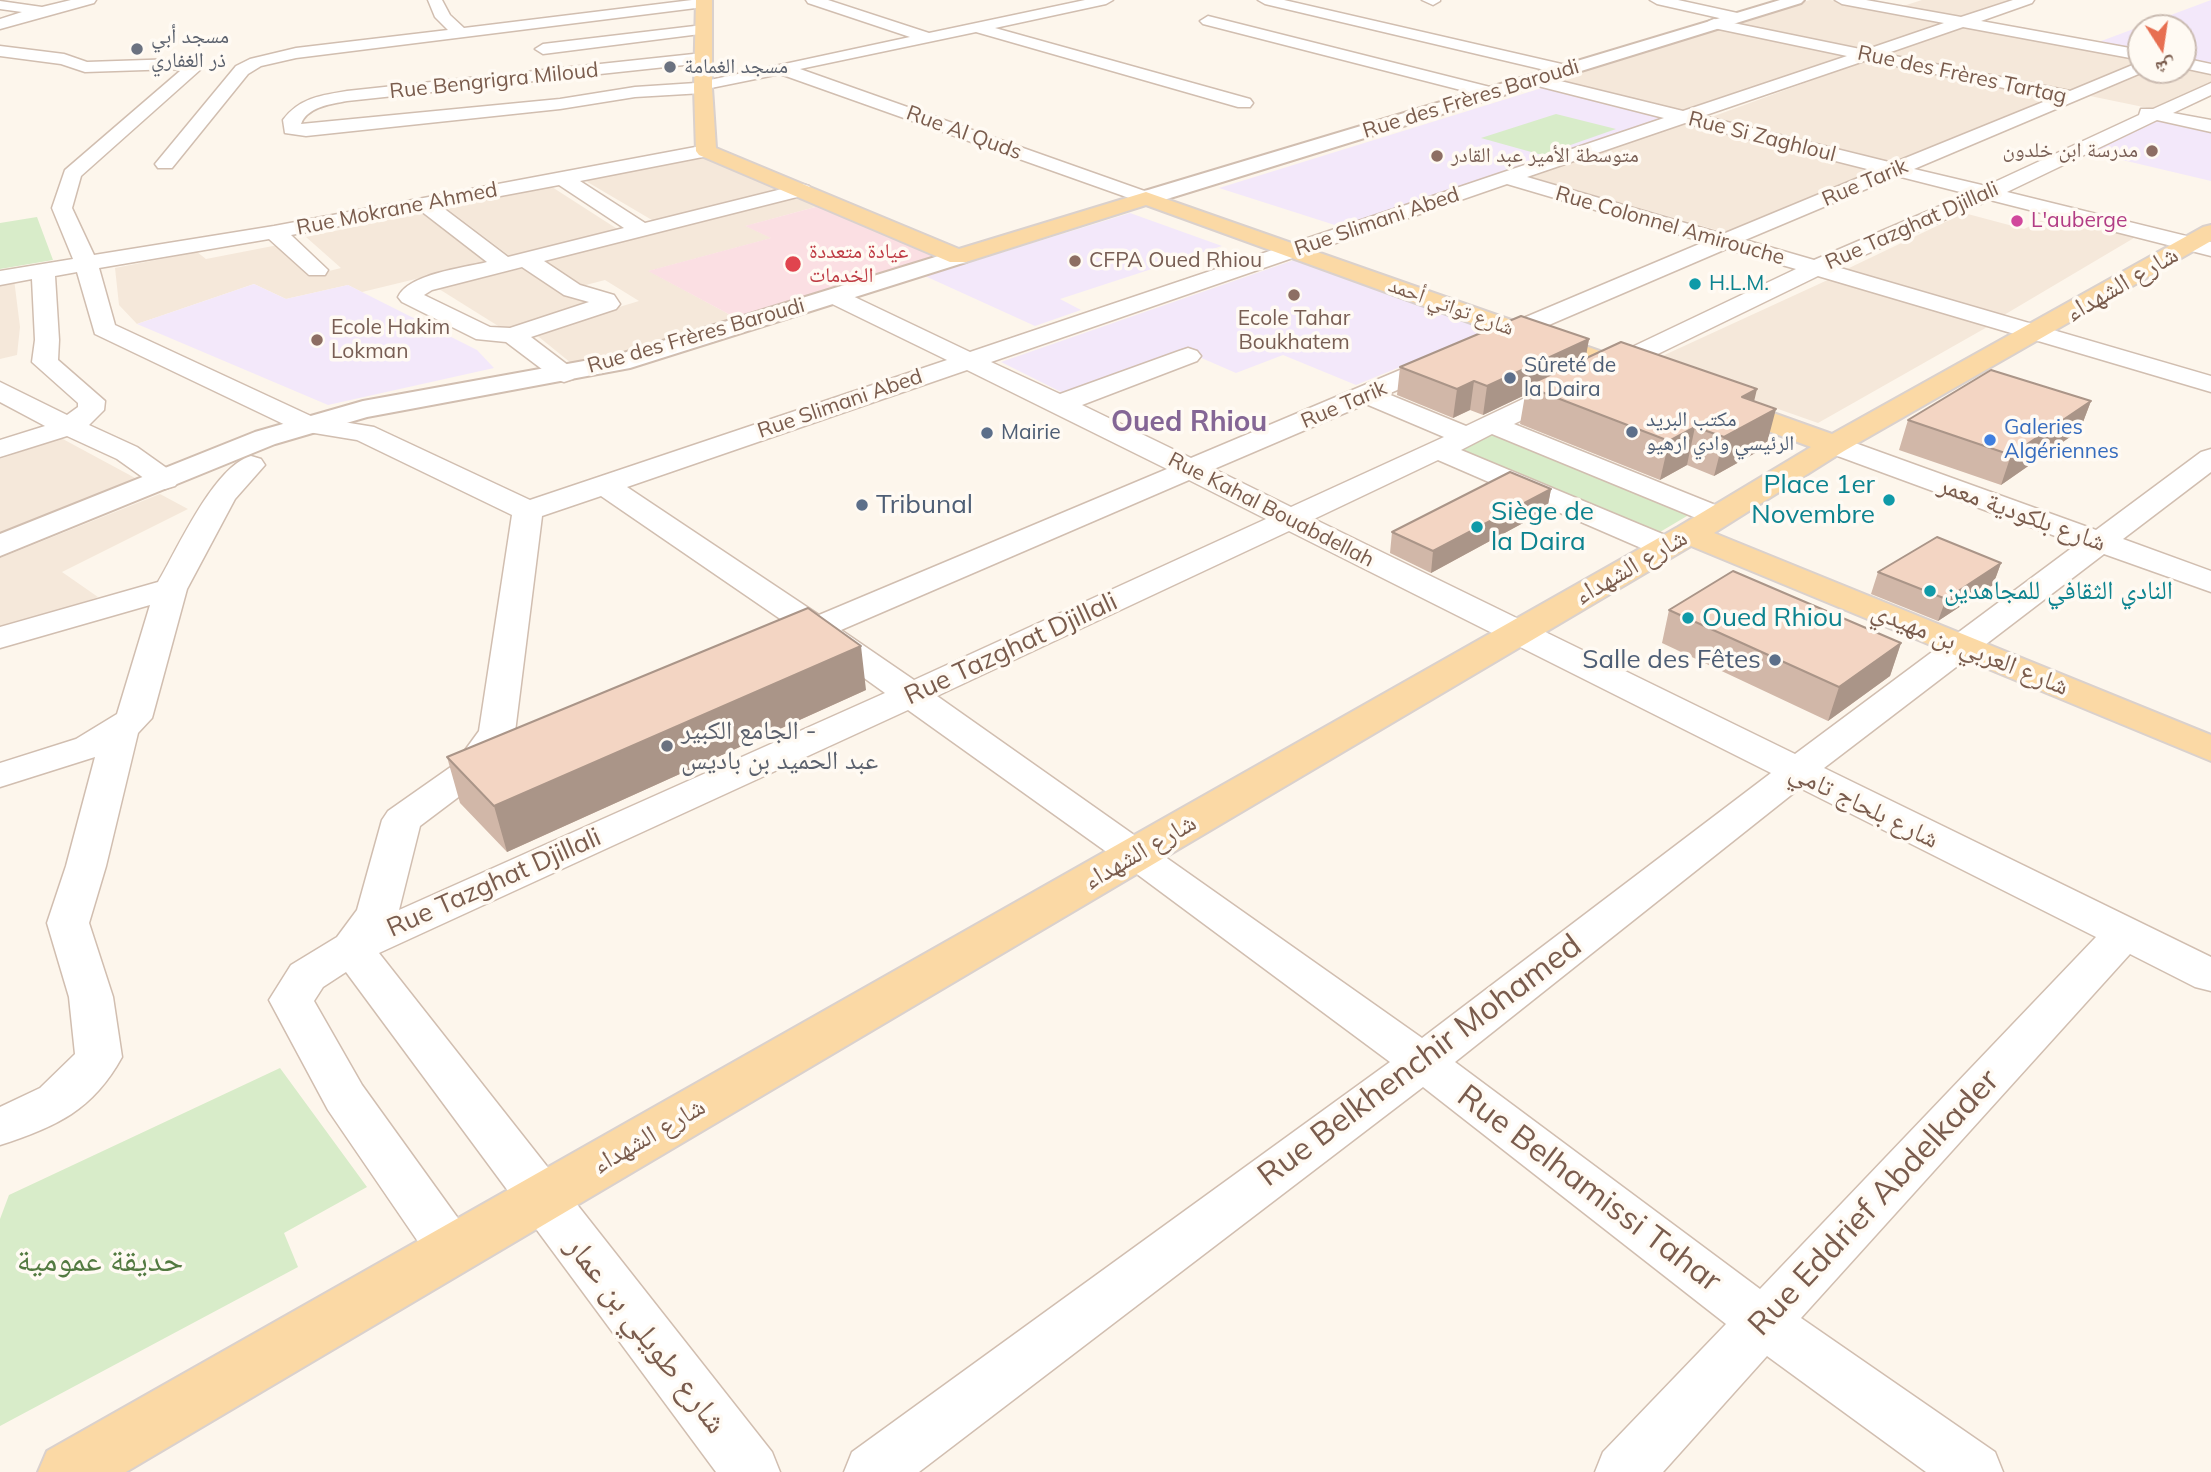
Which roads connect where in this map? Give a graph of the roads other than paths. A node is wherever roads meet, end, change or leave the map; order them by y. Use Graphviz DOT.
graph roads {
  1 [pos="89,0"];
  2 [pos="435,0"];
  3 [pos="847,0"];
  4 [pos="1029,0"];
  5 [pos="1106,0"];
  6 [pos="1265,0"];
  7 [pos="1657,0"];
  8 [pos="1796,0"];
  9 [pos="1842,0"];
  10 [pos="1908,0"];
  11 [pos="2027,0"];
  12 [pos="704,2"];
  13 [pos="819,2"];
  14 [pos="0,5"];
  15 [pos="1885,8"];
  16 [pos="1063,9"];
  17 [pos="32,14"];
  18 [pos="578,17"];
  19 [pos="1737,17"];
  20 [pos="1208,21"];
  21 [pos="1964,22"];
  22 [pos="1714,23"];
  23 [pos="0,24"];
  24 [pos="516,25"];
  25 [pos="977,27"];
  26 [pos="703,30"];
  27 [pos="462,32"];
  28 [pos="929,37"];
  29 [pos="399,40"];
  30 [pos="603,43"];
  31 [pos="543,49"];
  32 [pos="0,51"];
  33 [pos="2127,52"];
  34 [pos="1866,55"];
  35 [pos="256,62"];
  36 [pos="625,67"];
  37 [pos="205,69"];
  38 [pos="782,69"];
  39 [pos="1566,71"];
  40 [pos="2127,74"];
  41 [pos="561,75"];
  42 [pos="502,80"];
  43 [pos="1536,80"];
  44 [pos="704,82"];
  45 [pos="428,88"];
  46 [pos="574,88"];
  47 [pos="2211,88"];
  48 [pos="1492,93"];
  49 [pos="2071,97"];
  50 [pos="2095,102"];
  51 [pos="1244,103"];
  52 [pos="560,104"];
  53 [pos="679,108"];
  54 [pos="2131,109"];
  55 [pos="442,110"];
  56 [pos="2155,114"];
  57 [pos="1685,117"];
  58 [pos="292,120"];
  59 [pos="2211,126"];
  60 [pos="330,128"];
  61 [pos="498,129"];
  62 [pos="460,133"];
  63 [pos="706,144"];
  64 [pos="633,145"];
  65 [pos="337,146"];
  66 [pos="165,164"];
  67 [pos="1896,170"];
  68 [pos="1506,177"];
  69 [pos="562,178"];
  70 [pos="802,190"];
  71 [pos="1988,193"];
  72 [pos="1146,198"];
  73 [pos="424,203"];
  74 [pos="642,231"];
  75 [pos="274,232"];
  76 [pos="2204,241"];
  77 [pos="1726,242"];
  78 [pos="1293,251"];
  79 [pos="958,257"];
  80 [pos="527,260"];
  81 [pos="87,265"];
  82 [pos="503,265"];
  83 [pos="1816,268"];
  84 [pos="317,270"];
  85 [pos="43,272"];
  86 [pos="0,278"];
  87 [pos="834,296"];
  88 [pos="1515,330"];
  89 [pos="2036,333"];
  90 [pos="512,335"];
  91 [pos="42,355"];
  92 [pos="1188,356"];
  93 [pos="967,360"];
  94 [pos="1613,365"];
  95 [pos="564,374"];
  96 [pos="1664,384"];
  97 [pos="2211,384"];
  98 [pos="1368,396"];
  99 [pos="1703,398"];
  100 [pos="1059,404"];
  101 [pos="306,425"];
  102 [pos="66,426"];
  103 [pos="1465,437"];
  104 [pos="1834,445"];
  105 [pos="0,449"];
  106 [pos="2211,458"];
  107 [pos="251,465"];
  108 [pos="1192,470"];
  109 [pos="165,480"];
  110 [pos="605,485"];
  111 [pos="528,511"];
  112 [pos="1288,519"];
  113 [pos="1691,532"];
  114 [pos="2100,542"];
  115 [pos="0,546"];
  116 [pos="2211,582"];
  117 [pos="171,589"];
  118 [pos="816,628"];
  119 [pos="1518,633"];
  120 [pos="0,638"];
  121 [pos="1965,647"];
  122 [pos="752,656"];
  123 [pos="911,695"];
  124 [pos="120,732"];
  125 [pos="2211,749"];
  126 [pos="520,752"];
  127 [pos="4,763"];
  128 [pos="468,772"];
  129 [pos="1796,772"];
  130 [pos="1136,855"];
  131 [pos="2124,934"];
  132 [pos="352,948"];
  133 [pos="2211,976"];
  134 [pos="1423,1062"];
  135 [pos="0,1126"];
  136 [pos="541,1198"];
  137 [pos="452,1250"];
  138 [pos="1763,1322"];
  139 [pos="69,1472"];
  140 [pos="751,1472"];
  141 [pos="873,1472"];
  142 [pos="1624,1472"];
  143 [pos="1974,1472"];
  1 -- 17 [label="street"];
  2 -- 27 [label="street"];
  3 -- 13 [label="street"];
  4 -- 16 [label="street"];
  5 -- 16 [label="street"];
  6 -- 39 [label="street"];
  7 -- 19 [label="street"];
  8 -- 19 [label="street, Rue des Frères Baroudi"];
  9 -- 15 [label="street"];
  10 -- 15 [label="street"];
  11 -- 21 [label="street, Rue Slimani Abed"];
  12 -- 18 [label="street"];
  12 -- 26 [label="main road"];
  13 -- 28 [label="street"];
  14 -- 17 [label="street"];
  15 -- 21 [label="street"];
  16 -- 25 [label="street"];
  17 -- 23 [label="street"];
  18 -- 24 [label="street"];
  18 -- 30 [label="street"];
  19 -- 22 [label="street, Rue des Frères Baroudi"];
  20 -- 48 [label="street"];
  21 -- 33 [label="street"];
  21 -- 34 [label="street, Rue Slimani Abed"];
  22 -- 34 [label="street, Rue des Frères Tartag"];
  22 -- 39 [label="street, Rue des Frères Baroudi"];
  24 -- 27 [label="street"];
  24 -- 31 [label="street"];
  25 -- 28 [label="street"];
  25 -- 51 [label="street"];
  26 -- 30 [label="street"];
  26 -- 44 [label="main road"];
  27 -- 29 [label="street"];
  27 -- 42 [label="street"];
  28 -- 38 [label="street"];
  29 -- 35 [label="street"];
  29 -- 45 [label="street"];
  30 -- 31 [label="street"];
  30 -- 36 [label="street"];
  31 -- 41 [label="street"];
  32 -- 37 [label="street"];
  34 -- 49 [label="street, Rue des Frères Tartag"];
  34 -- 57 [label="street, Rue Slimani Abed"];
  35 -- 37 [label="street"];
  35 -- 66 [label="street"];
  36 -- 41 [label="street, Rue Bengrigra Miloud"];
  36 -- 44 [label="street, Rue Bengrigra Miloud"];
  37 -- 81 [label="street"];
  38 -- 44 [label="street"];
  38 -- 72 [label="street, Rue Al Quds"];
  39 -- 43 [label="street, Rue des Frères Baroudi"];
  40 -- 49 [label="street, Rue Tarik"];
  41 -- 42 [label="street, Rue Bengrigra Miloud"];
  41 -- 46 [label="street"];
  42 -- 45 [label="street, Rue Bengrigra Miloud"];
  43 -- 48 [label="street, Rue des Frères Baroudi"];
  43 -- 57 [label="street, Rue Si Zaghloul"];
  44 -- 46 [label="street"];
  44 -- 52 [label="street"];
  44 -- 53 [label="street"];
  44 -- 63 [label="main road"];
  45 -- 55 [label="street"];
  45 -- 58 [label="street, Rue Bengrigra Miloud"];
  46 -- 55 [label="street"];
  47 -- 56 [label="street, Rue Tazghat Djillali"];
  48 -- 72 [label="street, Rue des Frères Baroudi"];
  49 -- 50 [label="street, Rue des Frères Tartag"];
  49 -- 67 [label="street, Rue Tarik"];
  52 -- 55 [label="street"];
  52 -- 61 [label="street"];
  54 -- 56 [label="street"];
  55 -- 58 [label="street"];
  55 -- 60 [label="street"];
  55 -- 62 [label="street"];
  56 -- 59 [label="street"];
  56 -- 71 [label="street, Rue Tazghat Djillali"];
  57 -- 67 [label="street, Rue Si Zaghloul"];
  57 -- 68 [label="street, Rue Slimani Abed"];
  58 -- 60 [label="street"];
  60 -- 65 [label="street"];
  63 -- 64 [label="street"];
  63 -- 69 [label="street, Rue Mokrane Ahmed"];
  63 -- 70 [label="main road"];
  67 -- 71 [label="street, Rue Si Zaghloul"];
  67 -- 77 [label="street, Rue Tarik"];
  68 -- 77 [label="street, Rue Colonnel Amirouche"];
  68 -- 78 [label="street, Rue Slimani Abed"];
  69 -- 73 [label="street, Rue Mokrane Ahmed"];
  69 -- 74 [label="street"];
  70 -- 74 [label="street"];
  70 -- 79 [label="main road"];
  71 -- 76 [label="street, Rue Si Zaghloul"];
  71 -- 83 [label="street, Rue Tazghat Djillali"];
  72 -- 78 [label="main road, شارع تواتي أحمد"];
  72 -- 79 [label="main road"];
  73 -- 75 [label="street, Rue Mokrane Ahmed"];
  73 -- 82 [label="street"];
  74 -- 80 [label="street"];
  75 -- 81 [label="street, Rue Mokrane Ahmed"];
  75 -- 84 [label="street"];
  76 -- 89 [label="main road, شارع الشهداء"];
  77 -- 83 [label="street, Rue Colonnel Amirouche"];
  77 -- 88 [label="street, Rue Tarik"];
  78 -- 88 [label="main road, شارع تواتي أحمد"];
  78 -- 93 [label="street, Rue Slimani Abed"];
  79 -- 87 [label="street, Rue des Frères Baroudi"];
  80 -- 82 [label="street"];
  80 -- 90 [label="street"];
  81 -- 85 [label="street, Rue Mokrane Ahmed"];
  81 -- 91 [label="street"];
  82 -- 90 [label="street"];
  83 -- 89 [label="street, Rue Colonnel Amirouche"];
  83 -- 94 [label="street, Rue Tazghat Djillali"];
  85 -- 86 [label="street, Rue Mokrane Ahmed"];
  85 -- 91 [label="street"];
  87 -- 93 [label="street, Rue Kahal Bouabdellah"];
  87 -- 95 [label="street, Rue des Frères Baroudi"];
  88 -- 94 [label="main road, شارع تواتي أحمد"];
  88 -- 98 [label="street, Rue Tarik"];
  89 -- 97 [label="street, Rue Colonnel Amirouche"];
  89 -- 104 [label="main road, شارع الشهداء"];
  90 -- 95 [label="street"];
  91 -- 101 [label="street"];
  91 -- 102 [label="street"];
  91 -- 102 [label="street"];
  92 -- 100 [label="street"];
  93 -- 100 [label="street, Rue Kahal Bouabdellah"];
  93 -- 110 [label="street, Rue Slimani Abed"];
  94 -- 96 [label="main road, شارع تواتي أحمد"];
  94 -- 103 [label="street, Rue Tazghat Djillali"];
  95 -- 101 [label="street, Rue des Frères Baroudi"];
  98 -- 103 [label="street"];
  98 -- 108 [label="street, Rue Tarik"];
  99 -- 104 [label="main road"];
  100 -- 108 [label="street, Rue Kahal Bouabdellah"];
  101 -- 107 [label="street"];
  101 -- 109 [label="street, Rue des Frères Baroudi"];
  101 -- 111 [label="street"];
  102 -- 105 [label="street"];
  102 -- 109 [label="street"];
  103 -- 112 [label="street, Rue Tazghat Djillali"];
  103 -- 113 [label="street"];
  103 -- 113 [label="street"];
  104 -- 113 [label="main road, شارع الشهداء"];
  104 -- 114 [label="street, شارع بلكودية معمر"];
  106 -- 114 [label="street, Rue Belkhenchir Mohamed"];
  107 -- 109 [label="street"];
  107 -- 117 [label="street"];
  108 -- 112 [label="street, Rue Kahal Bouabdellah"];
  108 -- 118 [label="street, Rue Tarik"];
  109 -- 115 [label="street"];
  110 -- 111 [label="street, Rue Slimani Abed"];
  110 -- 118 [label="street, Rue Belhamissi Tahar"];
  111 -- 128 [label="street"];
  112 -- 119 [label="street, Rue Kahal Bouabdellah"];
  112 -- 123 [label="street, Rue Tazghat Djillali"];
  113 -- 119 [label="main road, شارع الشهداء"];
  113 -- 121 [label="main road, شارع العربي بن مهيدي"];
  114 -- 116 [label="street, شارع بلكودية معمر"];
  114 -- 121 [label="street, Rue Belkhenchir Mohamed"];
  117 -- 120 [label="street"];
  117 -- 124 [label="street"];
  118 -- 122 [label="street, Rue Tarik"];
  118 -- 123 [label="street, Rue Belhamissi Tahar"];
  119 -- 129 [label="street, شارع بلحاج تامي"];
  119 -- 130 [label="main road, شارع الشهداء"];
  121 -- 125 [label="main road, شارع العربي بن مهيدي"];
  121 -- 129 [label="street, Rue Belkhenchir Mohamed"];
  123 -- 130 [label="street, Rue Belhamissi Tahar"];
  123 -- 132 [label="street, Rue Tazghat Djillali"];
  124 -- 127 [label="street"];
  124 -- 135 [label="street"];
  126 -- 128 [label="street"];
  128 -- 132 [label="street"];
  129 -- 131 [label="street, شارع بلحاج تامي"];
  129 -- 134 [label="street, Rue Belkhenchir Mohamed"];
  130 -- 134 [label="street, Rue Belhamissi Tahar"];
  130 -- 136 [label="main road, شارع الشهداء"];
  131 -- 133 [label="street, شارع بلحاج تامي"];
  131 -- 138 [label="street, Rue Eddrief Abdelkader"];
  132 -- 136 [label="street, شارع طويلي بن عمار"];
  132 -- 137 [label="street, Rue Tazghat Djillali"];
  134 -- 138 [label="street, Rue Belhamissi Tahar"];
  134 -- 141 [label="street, Rue Belkhenchir Mohamed"];
  136 -- 137 [label="main road, شارع الشهداء"];
  136 -- 140 [label="street, شارع طويلي بن عمار"];
  137 -- 139 [label="main road, شارع الشهداء"];
  138 -- 142 [label="street, Rue Eddrief Abdelkader"];
  138 -- 143 [label="street, Rue Belhamissi Tahar"];
}
